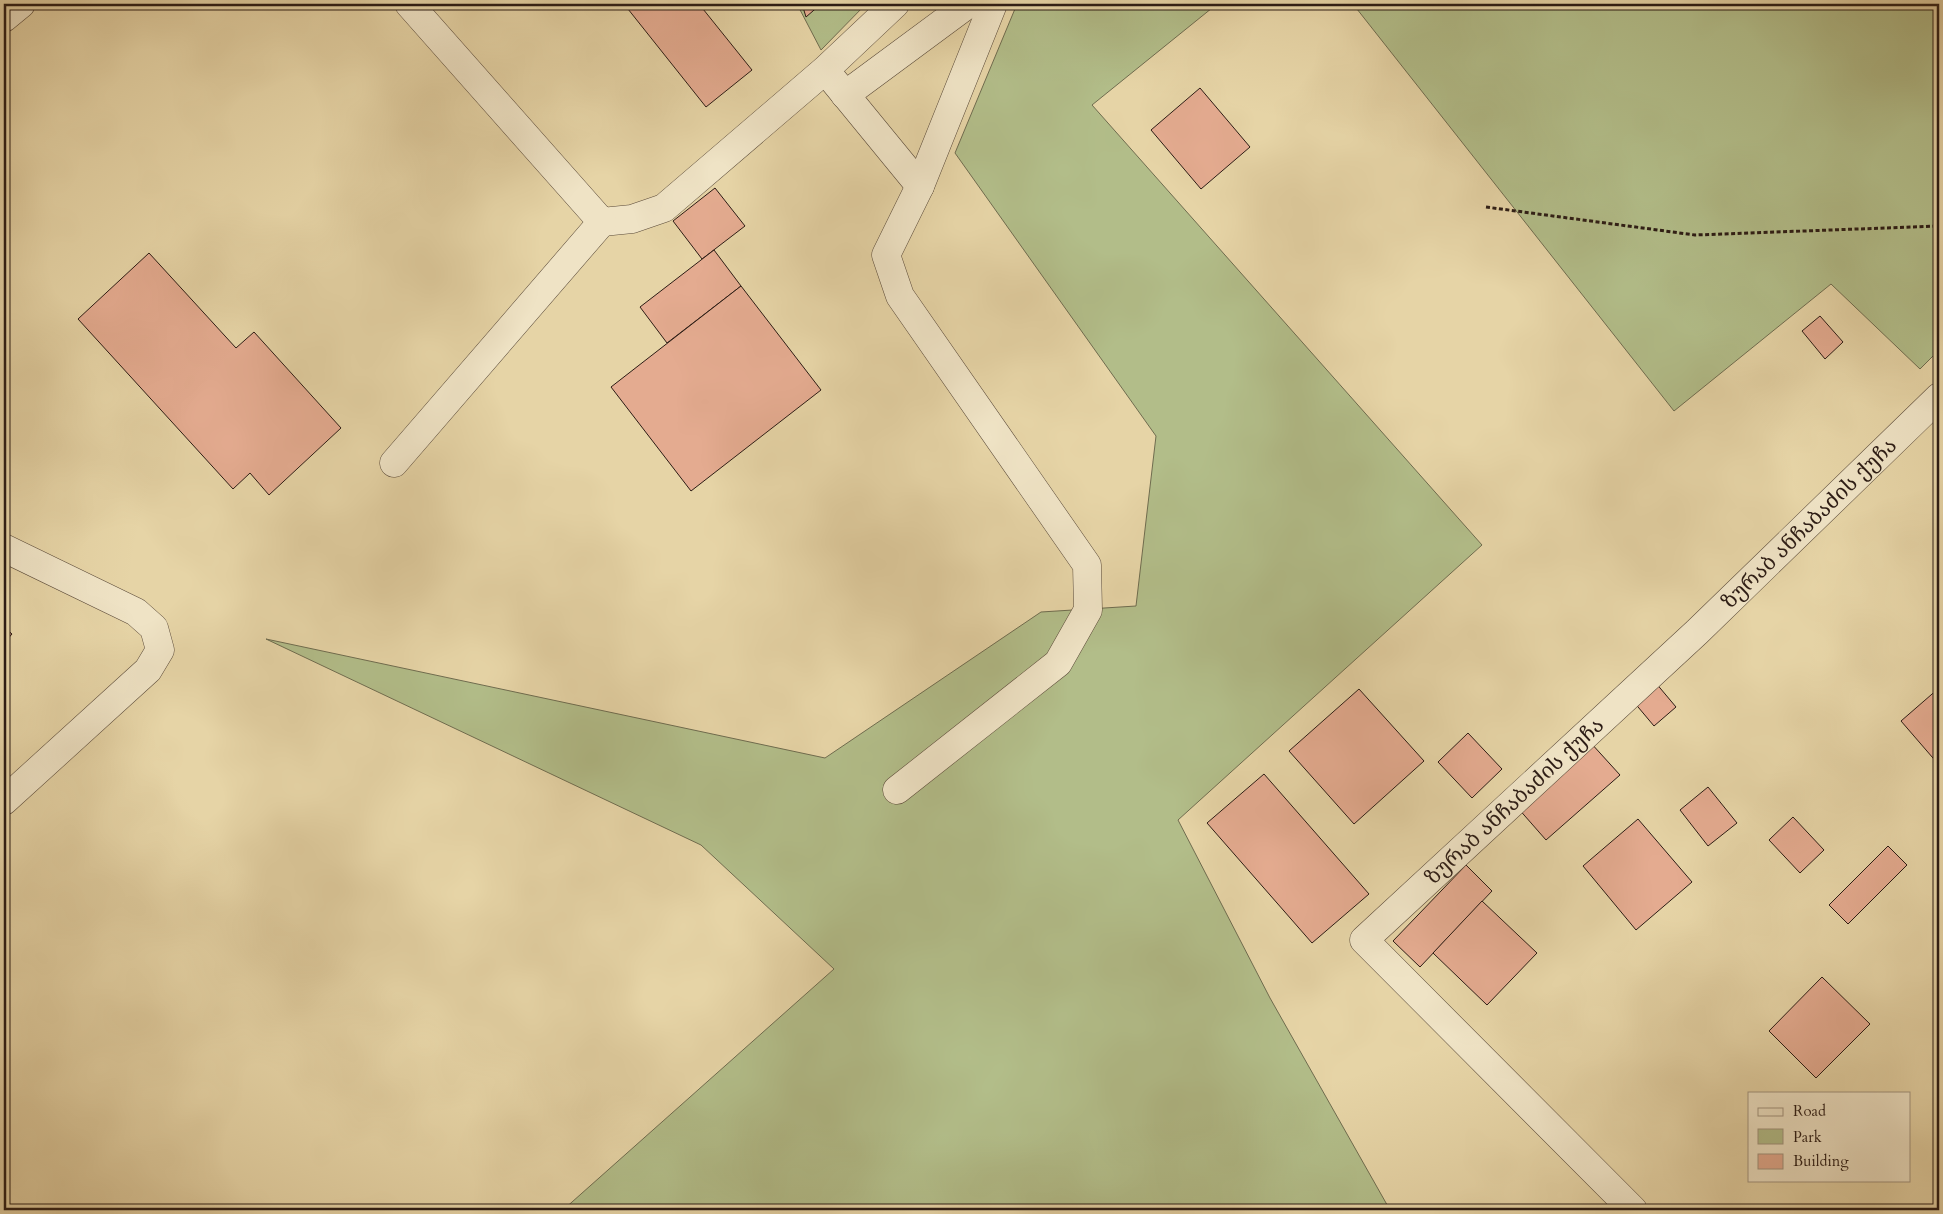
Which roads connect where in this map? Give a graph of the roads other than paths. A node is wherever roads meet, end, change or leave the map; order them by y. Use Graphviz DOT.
graph roads {
  1 [pos="21,4"];
  2 [pos="895,4"];
  3 [pos="968,4"];
  4 [pos="993,4"];
  5 [pos="420,8"];
  6 [pos="4,18"];
  7 [pos="825,70"];
  8 [pos="845,95"];
  9 [pos="920,186"];
  10 [pos="602,222"];
  11 [pos="1939,397"];
  12 [pos="394,463"];
  13 [pos="4,548"];
  14 [pos="897,790"];
  15 [pos="4,801"];
  16 [pos="1633,1210"];
  1 -- 6 [label="street"];
  2 -- 7 [label="street"];
  3 -- 8 [label="street"];
  4 -- 9 [label="street"];
  5 -- 10 [label="street"];
  7 -- 8 [label="street"];
  7 -- 10 [label="street"];
  8 -- 9 [label="street"];
  9 -- 14 [label="street"];
  10 -- 12 [label="street"];
  11 -- 16 [label="street, ზურაბ ანჩაბაძის ქუჩა"];
  13 -- 15 [label="street"];
}
